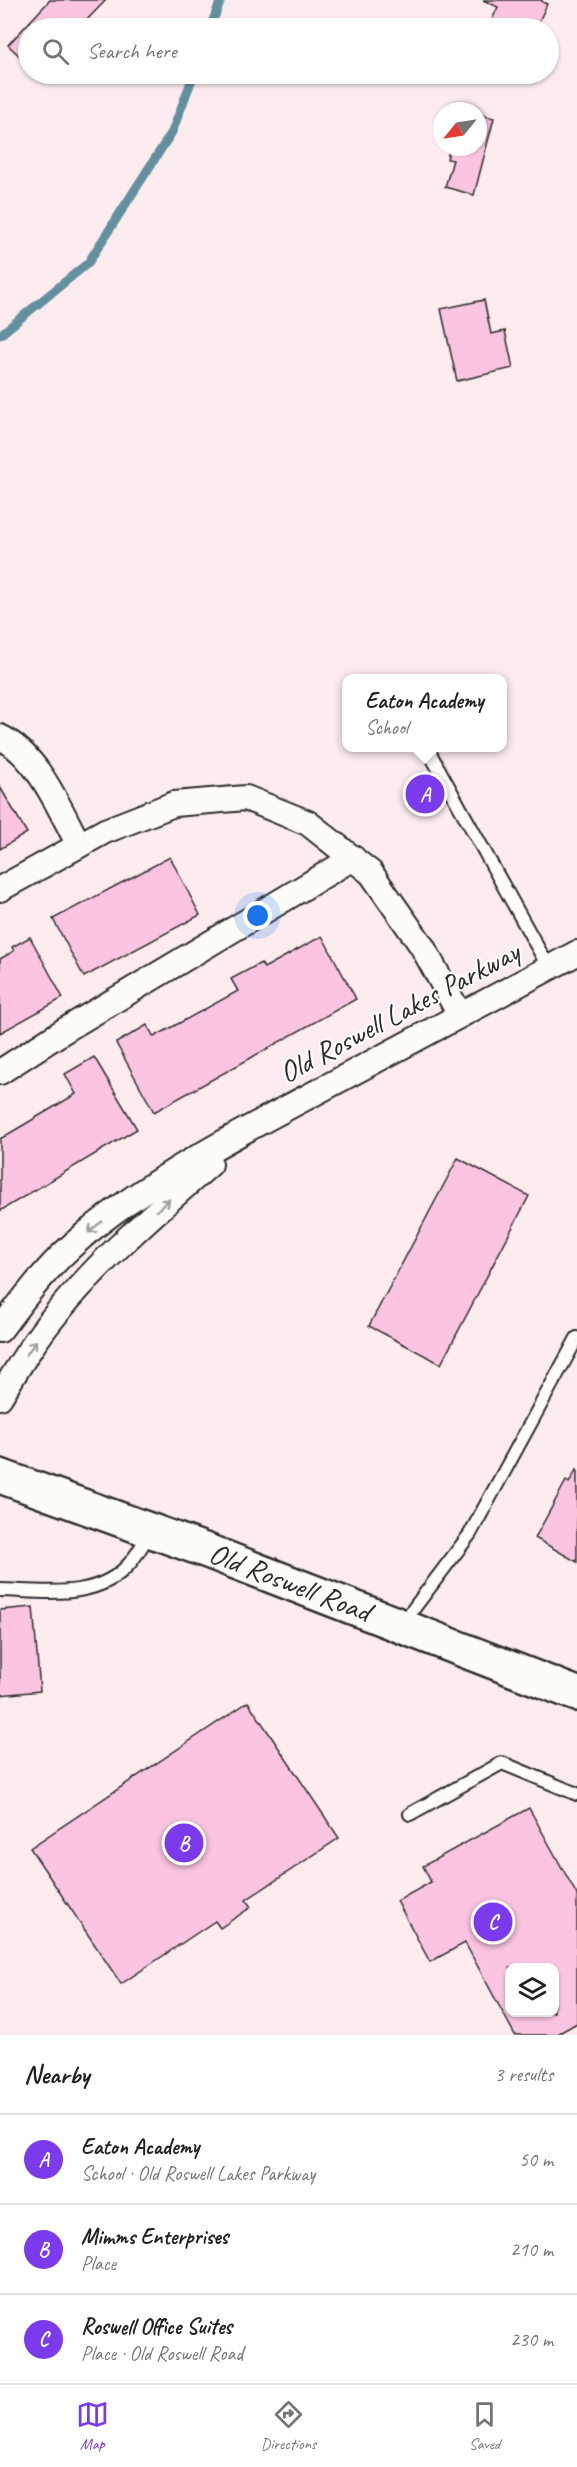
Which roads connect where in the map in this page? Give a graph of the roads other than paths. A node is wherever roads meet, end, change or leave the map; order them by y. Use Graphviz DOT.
graph roads {
  1 [pos="0,736"];
  2 [pos="430,752"];
  3 [pos="79,845"];
  4 [pos="353,858"];
  5 [pos="0,889"];
  6 [pos="575,959"];
  7 [pos="549,968"];
  8 [pos="460,1015"];
  9 [pos="0,1072"];
  10 [pos="251,1127"];
  11 [pos="0,1330"];
  12 [pos="577,1338"];
  13 [pos="0,1397"];
  14 [pos="0,1476"];
  15 [pos="151,1531"];
  16 [pos="0,1590"];
  17 [pos="401,1625"];
  18 [pos="577,1694"];
  19 [pos="577,1794"];
  20 [pos="410,1814"];
  1 -- 3 [label="street"];
  2 -- 7 [label="lane"];
  3 -- 4 [label="street"];
  3 -- 5 [label="street"];
  4 -- 8 [label="street"];
  4 -- 9 [label="street"];
  6 -- 7 [label="street, Old Roswell Lakes Parkway"];
  7 -- 8 [label="street, Old Roswell Lakes Parkway"];
  8 -- 10 [label="street, Old Roswell Lakes Parkway"];
  10 -- 11 [label="street, Old Roswell Lakes Parkway, one-way"];
  13 -- 10 [label="street, Old Roswell Lakes Parkway, one-way"];
  12 -- 17 [label="lane"];
  14 -- 15 [label="street, Old Roswell Road"];
  15 -- 16 [label="lane"];
  15 -- 17 [label="street, Old Roswell Road"];
  17 -- 18 [label="street, Old Roswell Road"];
  19 -- 20 [label="lane"];
}
